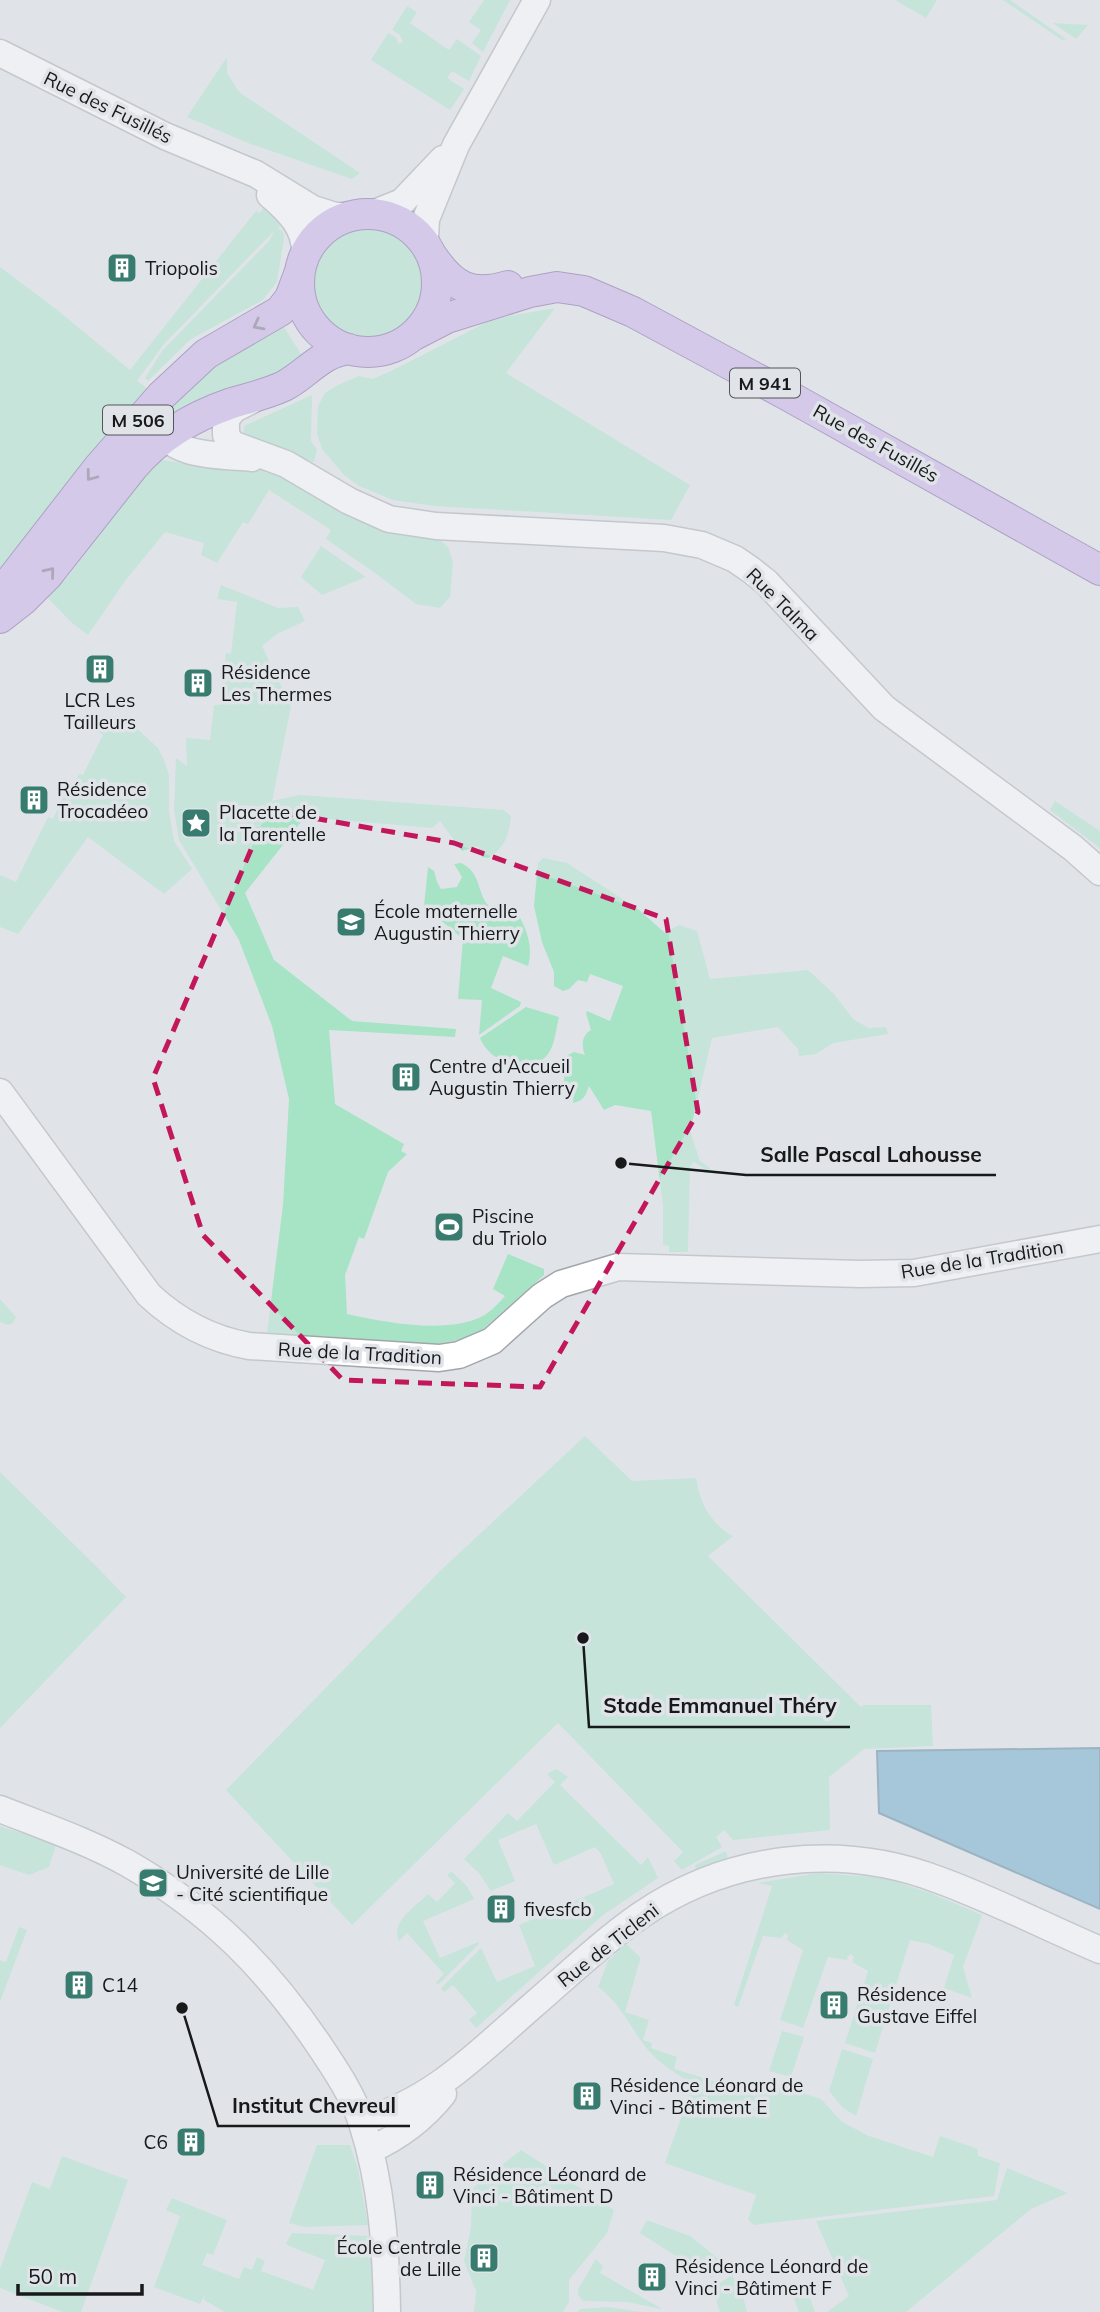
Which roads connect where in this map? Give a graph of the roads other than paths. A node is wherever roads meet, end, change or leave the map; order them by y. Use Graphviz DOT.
graph roads {
  1 [pos="537,0"];
  2 [pos="0,53"];
  3 [pos="456,145"];
  4 [pos="217,158"];
  5 [pos="362,215"];
  6 [pos="430,253"];
  7 [pos="302,264"];
  8 [pos="414,335"];
  9 [pos="349,349"];
  10 [pos="267,393"];
  11 [pos="161,396"];
  12 [pos="164,436"];
  13 [pos="278,461"];
  14 [pos="1100,555"];
  15 [pos="1100,570"];
  16 [pos="0,594"];
  17 [pos="0,618"];
  18 [pos="1100,872"];
  19 [pos="0,1093"];
  20 [pos="1100,1239"];
  21 [pos="0,1809"];
  22 [pos="1100,1950"];
  23 [pos="458,2072"];
  24 [pos="361,2121"];
  25 [pos="370,2150"];
  26 [pos="387,2312"];
  1 -- 3 [label="street"];
  2 -- 4 [label="street, Rue des Fusillés"];
  3 -- 5 [label="street"];
  3 -- 6 [label="street"];
  4 -- 5 [label="street, Rue des Fusillés"];
  4 -- 7 [label="street, Rue des Fusillés"];
  5 -- 6 [label="main road"];
  5 -- 7 [label="main road"];
  6 -- 8 [label="main road"];
  6 -- 14 [label="main road, Rue des Fusillés / M 941"];
  7 -- 9 [label="main road"];
  7 -- 11 [label="main road, M 506, one-way"];
  8 -- 9 [label="main road"];
  8 -- 15 [label="main road, Rue des Fusillés / M 941"];
  9 -- 10 [label="main road, M 506"];
  10 -- 12 [label="main road, M 506"];
  10 -- 13 [label="street, Rue Talma"];
  11 -- 12 [label="street"];
  11 -- 16 [label="main road, M 506, one-way"];
  12 -- 13 [label="street, Rue Talma"];
  17 -- 12 [label="main road, M 506, one-way"];
  13 -- 18 [label="street, Rue Talma"];
  19 -- 20 [label="street, Rue de la Tradition"];
  21 -- 24 [label="street"];
  22 -- 23 [label="street, Rue de Ticleni"];
  23 -- 24 [label="street, Rue de Ticleni"];
  23 -- 25 [label="street, Rue de Ticleni"];
  24 -- 25 [label="street"];
  25 -- 26 [label="street"];
}
